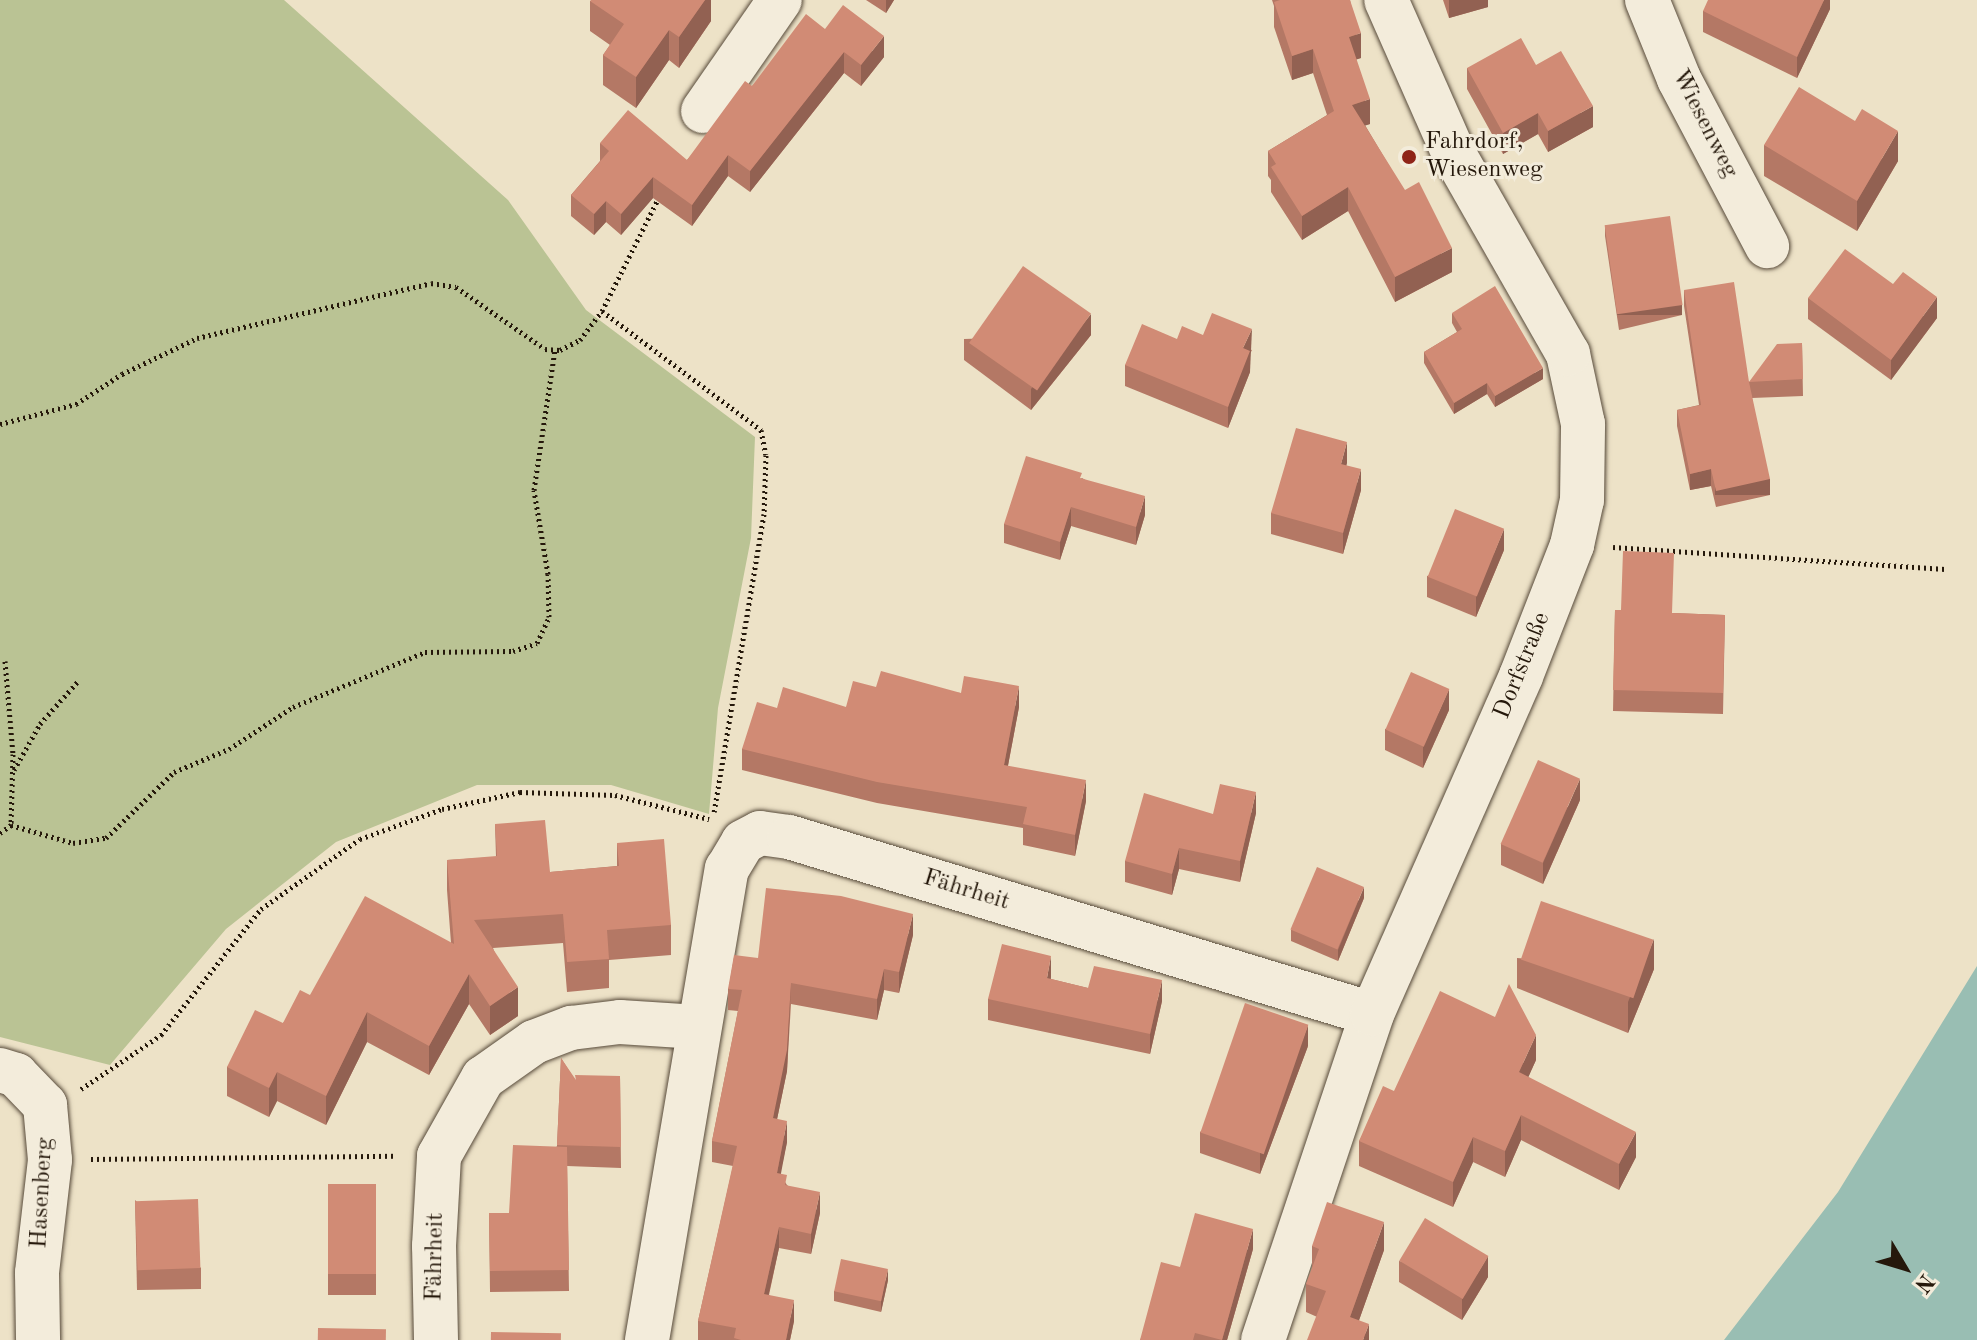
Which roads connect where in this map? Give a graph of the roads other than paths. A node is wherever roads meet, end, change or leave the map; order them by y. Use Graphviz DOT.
graph roads {
  1 [pos="1386,0"];
  2 [pos="1647,0"];
  3 [pos="761,7"];
  4 [pos="703,111"];
  5 [pos="1767,246"];
  6 [pos="1372,1014"];
  7 [pos="698,1027"];
  8 [pos="0,1070"];
  9 [pos="38,1340"];
  10 [pos="436,1340"];
  11 [pos="647,1340"];
  12 [pos="1263,1340"];
  1 -- 6 [label="street, Dorfstraße"];
  2 -- 5 [label="street, Wiesenweg"];
  3 -- 4 [label="street"];
  6 -- 7 [label="street, Fährheit"];
  6 -- 12 [label="street, Dorfstraße"];
  7 -- 10 [label="street, Fährheit"];
  7 -- 11 [label="street, Fährheit"];
  8 -- 9 [label="street, Hasenberg"];
}
